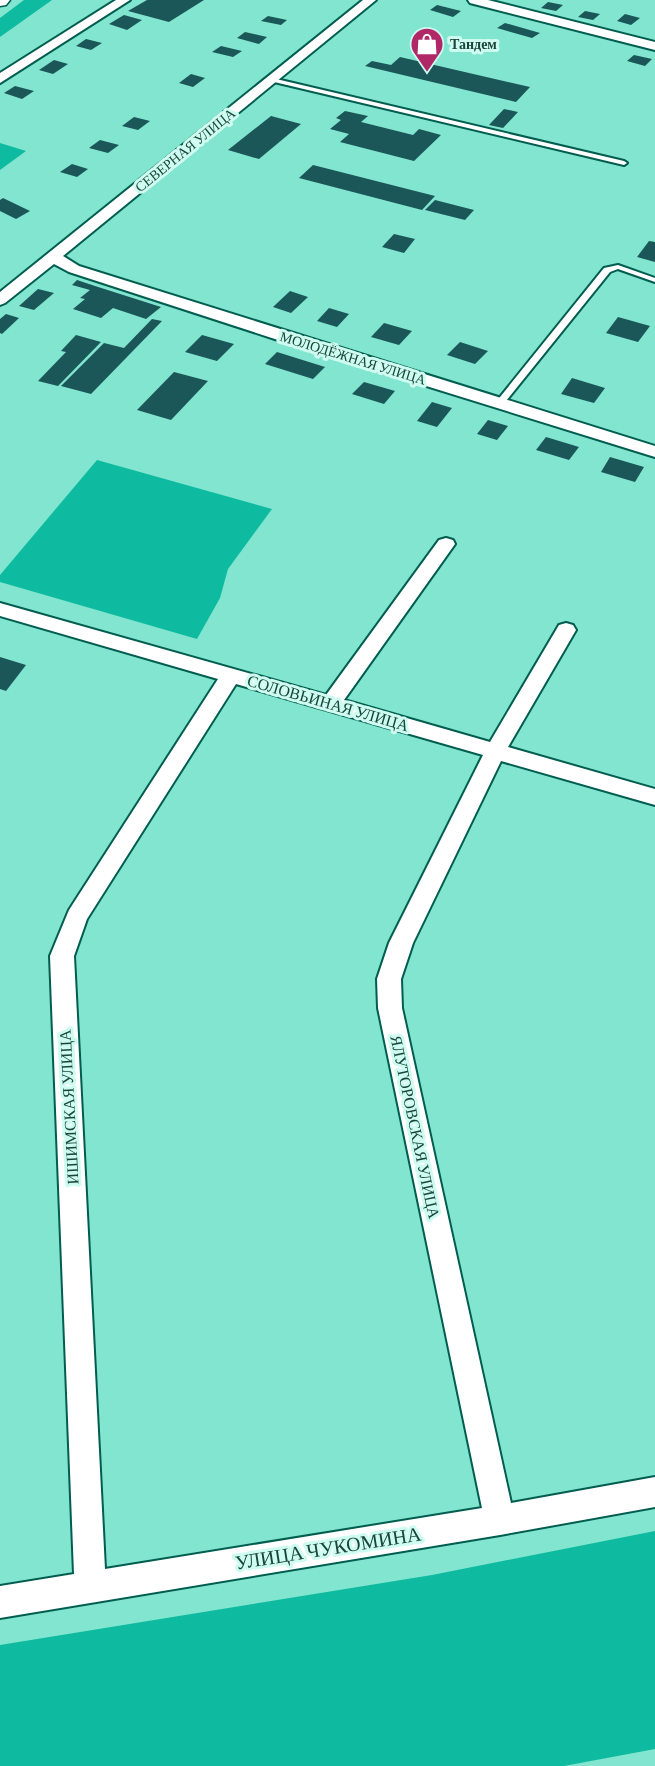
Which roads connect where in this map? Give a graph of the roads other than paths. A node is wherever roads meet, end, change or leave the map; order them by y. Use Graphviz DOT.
graph roads {
  1 [pos="124,0"];
  2 [pos="370,0"];
  3 [pos="474,0"];
  4 [pos="655,46"];
  5 [pos="0,79"];
  6 [pos="272,80"];
  7 [pos="624,163"];
  8 [pos="54,257"];
  9 [pos="655,280"];
  10 [pos="0,300"];
  11 [pos="499,404"];
  12 [pos="655,452"];
  13 [pos="446,544"];
  14 [pos="0,609"];
  15 [pos="566,630"];
  16 [pos="231,675"];
  17 [pos="331,704"];
  18 [pos="495,752"];
  19 [pos="655,797"];
  20 [pos="655,1492"];
  21 [pos="500,1520"];
  22 [pos="90,1588"];
  23 [pos="0,1602"];
  1 -- 5 [label="street"];
  2 -- 6 [label="street, СЕВЕРНАЯ УЛИЦА"];
  3 -- 4 [label="street"];
  6 -- 7 [label="lane"];
  6 -- 8 [label="street, СЕВЕРНАЯ УЛИЦА"];
  8 -- 10 [label="street, СЕВЕРНАЯ УЛИЦА"];
  8 -- 11 [label="street, МОЛОДЁЖНАЯ УЛИЦА"];
  9 -- 11 [label="lane"];
  11 -- 12 [label="street, МОЛОДЁЖНАЯ УЛИЦА"];
  13 -- 17 [label="street"];
  14 -- 16 [label="street, СОЛОВЬИНАЯ УЛИЦА"];
  15 -- 18 [label="street, ЯЛУТОРОВСКАЯ УЛИЦА"];
  16 -- 17 [label="street, СОЛОВЬИНАЯ УЛИЦА"];
  16 -- 22 [label="street, ИШИМСКАЯ УЛИЦА"];
  17 -- 18 [label="street, СОЛОВЬИНАЯ УЛИЦА"];
  18 -- 19 [label="street, СОЛОВЬИНАЯ УЛИЦА"];
  18 -- 21 [label="street, ЯЛУТОРОВСКАЯ УЛИЦА"];
  20 -- 21 [label="street, УЛИЦА ЧУКОМИНА"];
  21 -- 22 [label="street, УЛИЦА ЧУКОМИНА"];
  22 -- 23 [label="street, УЛИЦА ЧУКОМИНА"];
}
